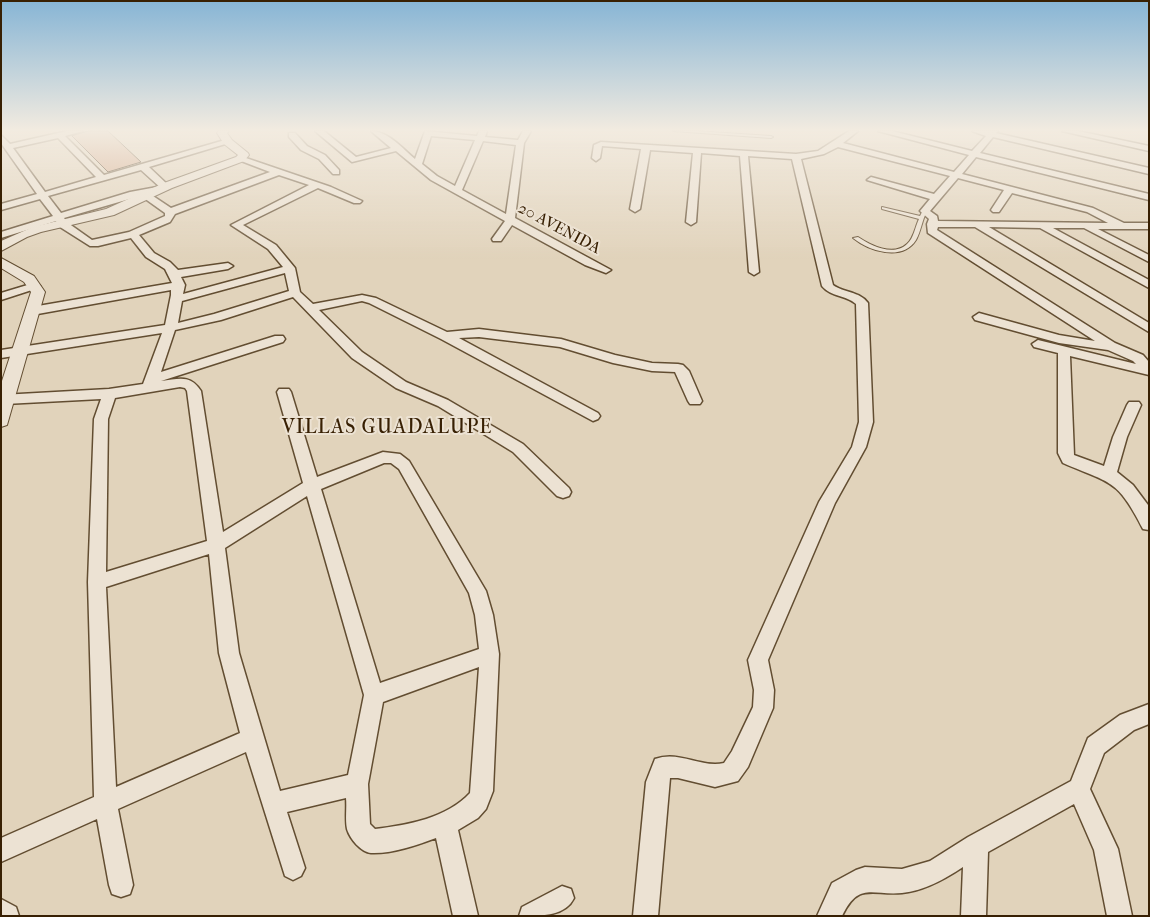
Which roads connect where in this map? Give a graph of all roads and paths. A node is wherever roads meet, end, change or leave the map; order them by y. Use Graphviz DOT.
graph roads {
  1 [pos="28,174"];
  2 [pos="98,174"];
  3 [pos="120,174"];
  4 [pos="149,174"];
  5 [pos="202,174"];
  6 [pos="275,174"];
  7 [pos="280,174"];
  8 [pos="428,174"];
  9 [pos="464,174"];
  10 [pos="516,174"];
  11 [pos="641,174"];
  12 [pos="695,174"];
  13 [pos="746,174"];
  14 [pos="800,174"];
  15 [pos="951,174"];
  16 [pos="1055,174"];
  17 [pos="956,175"];
  18 [pos="103,179"];
  19 [pos="871,180"];
  20 [pos="317,185"];
  21 [pos="162,189"];
  22 [pos="1010,189"];
  23 [pos="457,191"];
  24 [pos="42,196"];
  25 [pos="147,196"];
  26 [pos="1149,197"];
  27 [pos="937,198"];
  28 [pos="357,201"];
  29 [pos="1,207"];
  30 [pos="884,208"];
  31 [pos="635,209"];
  32 [pos="996,210"];
  33 [pos="170,212"];
  34 [pos="923,215"];
  35 [pos="510,220"];
  36 [pos="61,221"];
  37 [pos="691,222"];
  38 [pos="932,224"];
  39 [pos="978,225"];
  40 [pos="1121,225"];
  41 [pos="1042,226"];
  42 [pos="1087,226"];
  43 [pos="1136,226"];
  44 [pos="1149,226"];
  45 [pos="1149,232"];
  46 [pos="133,234"];
  47 [pos="1,235"];
  48 [pos="856,238"];
  49 [pos="496,239"];
  50 [pos="1,247"];
  51 [pos="1149,260"];
  52 [pos="1,262"];
  53 [pos="228,266"];
  54 [pos="290,268"];
  55 [pos="606,270"];
  56 [pos="754,272"];
  57 [pos="1143,279"];
  58 [pos="177,280"];
  59 [pos="1149,285"];
  60 [pos="34,286"];
  61 [pos="295,293"];
  62 [pos="1,297"];
  63 [pos="176,299"];
  64 [pos="312,308"];
  65 [pos="32,311"];
  66 [pos="979,317"];
  67 [pos="170,328"];
  68 [pos="1149,328"];
  69 [pos="445,336"];
  70 [pos="279,339"];
  71 [pos="1038,344"];
  72 [pos="1111,346"];
  73 [pos="1064,351"];
  74 [pos="19,352"];
  75 [pos="1,354"];
  76 [pos="1143,356"];
  77 [pos="1149,370"];
  78 [pos="150,384"];
  79 [pos="284,392"];
  80 [pos="109,394"];
  81 [pos="5,399"];
  82 [pos="694,401"];
  83 [pos="1134,405"];
  84 [pos="593,416"];
  85 [pos="1,421"];
  86 [pos="1110,474"];
  87 [pos="311,486"];
  88 [pos="563,492"];
  89 [pos="1149,524"];
  90 [pos="216,545"];
  91 [pos="98,582"];
  92 [pos="489,654"];
  93 [pos="374,696"];
  94 [pos="1149,714"];
  95 [pos="252,738"];
  96 [pos="357,784"];
  97 [pos="1079,789"];
  98 [pos="105,803"];
  99 [pos="273,804"];
  100 [pos="445,825"];
  101 [pos="976,845"];
  102 [pos="1,850"];
  103 [pos="293,868"];
  104 [pos="121,886"];
  105 [pos="562,898"];
  106 [pos="1,911"];
  107 [pos="6,916"];
  108 [pos="466,916"];
  109 [pos="531,916"];
  110 [pos="645,916"];
  111 [pos="829,916"];
  112 [pos="973,916"];
  113 [pos="1120,916"];
  1 -- 24 [label="street"];
  2 -- 18 [label="street"];
  3 -- 18 [label="street"];
  4 -- 21 [label="street"];
  5 -- 21 [label="street"];
  6 -- 33 [label="street"];
  7 -- 20 [label="street"];
  8 -- 23 [label="street, 20 AVENIDA"];
  9 -- 23 [label="street"];
  10 -- 35 [label="street"];
  11 -- 31 [label="street"];
  12 -- 37 [label="street"];
  13 -- 56 [label="street"];
  14 -- 110 [label="street"];
  15 -- 17 [label="street"];
  16 -- 26 [label="street"];
  17 -- 22 [label="street"];
  17 -- 27 [label="street"];
  18 -- 24 [label="street"];
  19 -- 27 [label="street"];
  20 -- 28 [label="street"];
  20 -- 54 [label="street"];
  21 -- 25 [label="street"];
  21 -- 36 [label="street"];
  22 -- 32 [label="street"];
  22 -- 40 [label="street"];
  23 -- 35 [label="street, 20 AVENIDA"];
  24 -- 29 [label="street"];
  24 -- 36 [label="street"];
  25 -- 33 [label="street"];
  25 -- 36 [label="street"];
  27 -- 34 [label="street"];
  30 -- 34 [label="lane"];
  33 -- 46 [label="street"];
  34 -- 38 [label="street"];
  34 -- 48 [label="lane"];
  35 -- 49 [label="street"];
  35 -- 55 [label="street, 20 AVENIDA"];
  36 -- 46 [label="street"];
  36 -- 47 [label="street"];
  36 -- 50 [label="street"];
  38 -- 39 [label="street"];
  38 -- 72 [label="street"];
  39 -- 41 [label="street"];
  39 -- 68 [label="street"];
  40 -- 42 [label="street"];
  40 -- 43 [label="street"];
  41 -- 42 [label="street"];
  41 -- 57 [label="street"];
  42 -- 51 [label="street"];
  43 -- 44 [label="street"];
  43 -- 45 [label="street"];
  46 -- 58 [label="street"];
  52 -- 60 [label="street"];
  53 -- 58 [label="street"];
  54 -- 61 [label="street"];
  54 -- 63 [label="street"];
  57 -- 59 [label="street"];
  58 -- 63 [label="street"];
  58 -- 65 [label="street"];
  60 -- 62 [label="street"];
  60 -- 65 [label="street"];
  61 -- 64 [label="street"];
  61 -- 67 [label="street"];
  63 -- 67 [label="street"];
  64 -- 69 [label="street"];
  64 -- 88 [label="street"];
  65 -- 74 [label="street"];
  66 -- 72 [label="street"];
  67 -- 74 [label="street"];
  67 -- 78 [label="street"];
  69 -- 82 [label="street"];
  69 -- 84 [label="street"];
  70 -- 78 [label="street"];
  71 -- 73 [label="street"];
  72 -- 76 [label="street"];
  73 -- 77 [label="street"];
  73 -- 86 [label="street"];
  74 -- 75 [label="street"];
  74 -- 81 [label="street"];
  76 -- 77 [label="street"];
  78 -- 80 [label="street"];
  78 -- 90 [label="street"];
  79 -- 87 [label="street"];
  80 -- 81 [label="street"];
  80 -- 91 [label="street"];
  81 -- 85 [label="street"];
  83 -- 86 [label="street"];
  86 -- 89 [label="street"];
  87 -- 90 [label="street"];
  87 -- 92 [label="street"];
  87 -- 93 [label="street"];
  90 -- 91 [label="street"];
  90 -- 95 [label="street"];
  91 -- 98 [label="street"];
  92 -- 93 [label="street"];
  92 -- 100 [label="street"];
  93 -- 96 [label="street"];
  94 -- 97 [label="street"];
  95 -- 98 [label="street"];
  95 -- 99 [label="street"];
  96 -- 99 [label="street"];
  96 -- 100 [label="street"];
  97 -- 101 [label="street"];
  97 -- 113 [label="street"];
  98 -- 102 [label="street"];
  98 -- 104 [label="street"];
  99 -- 103 [label="street"];
  100 -- 108 [label="street"];
  101 -- 111 [label="street"];
  101 -- 112 [label="street"];
  105 -- 109 [label="street"];
  106 -- 107 [label="street"];
}
